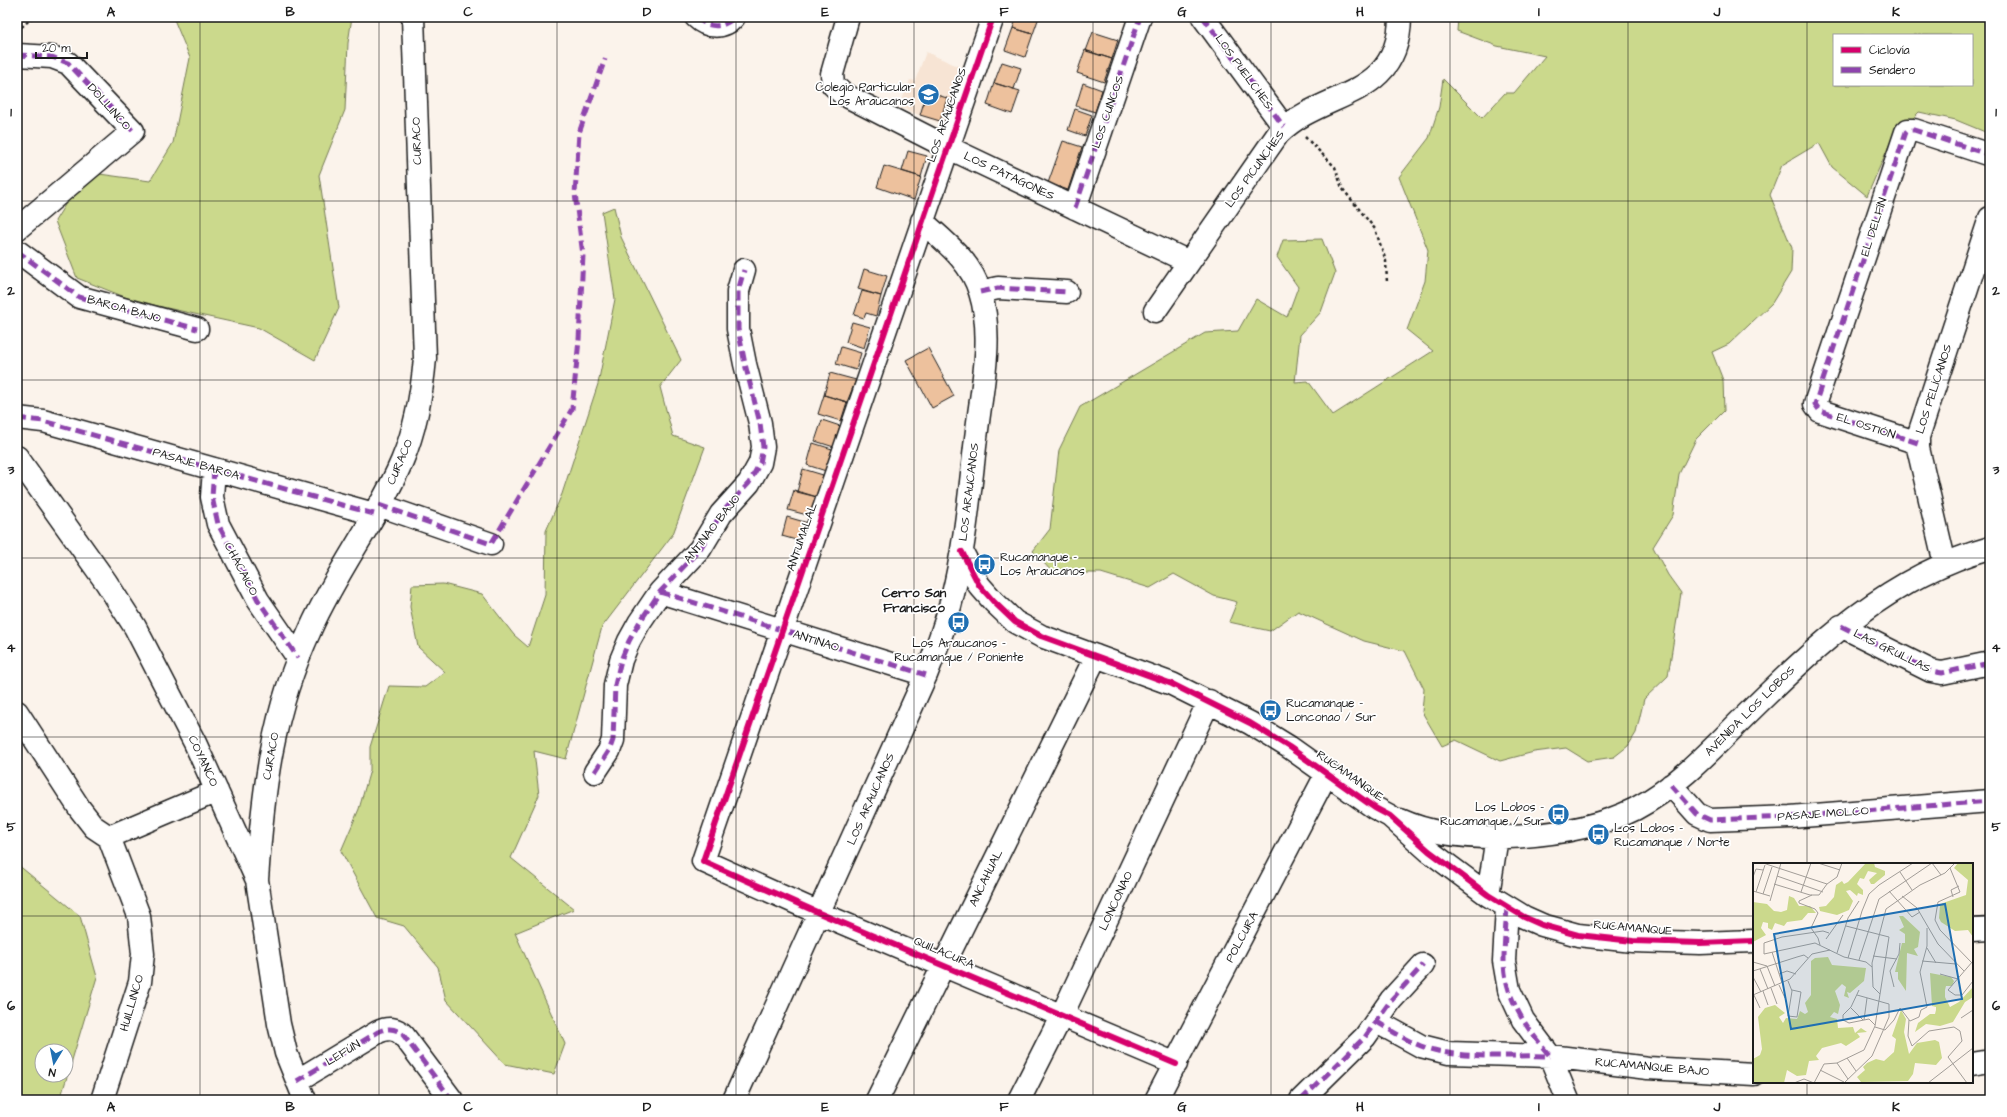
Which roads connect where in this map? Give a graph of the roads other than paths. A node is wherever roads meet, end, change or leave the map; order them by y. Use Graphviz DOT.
graph roads {
  1 [pos="413,17"];
  2 [pos="696,17"];
  3 [pos="734,17"];
  4 [pos="848,17"];
  5 [pos="993,17"];
  6 [pos="1140,17"];
  7 [pos="1203,17"];
  8 [pos="1400,17"];
  9 [pos="17,55"];
  10 [pos="1287,125"];
  11 [pos="947,147"];
  12 [pos="1990,155"];
  13 [pos="1075,208"];
  14 [pos="1990,218"];
  15 [pos="922,221"];
  16 [pos="17,229"];
  17 [pos="17,251"];
  18 [pos="1189,262"];
  19 [pos="744,270"];
  20 [pos="980,292"];
  21 [pos="1067,292"];
  22 [pos="1155,311"];
  23 [pos="197,329"];
  24 [pos="1816,408"];
  25 [pos="17,418"];
  26 [pos="1918,443"];
  27 [pos="17,457"];
  28 [pos="214,469"];
  29 [pos="377,510"];
  30 [pos="491,544"];
  31 [pos="1990,548"];
  32 [pos="962,552"];
  33 [pos="1945,564"];
  34 [pos="660,592"];
  35 [pos="1841,626"];
  36 [pos="782,630"];
  37 [pos="1096,656"];
  38 [pos="298,658"];
  39 [pos="1990,663"];
  40 [pos="926,675"];
  41 [pos="1209,701"];
  42 [pos="17,712"];
  43 [pos="595,772"];
  44 [pos="1327,773"];
  45 [pos="1671,785"];
  46 [pos="217,791"];
  47 [pos="1990,801"];
  48 [pos="1390,816"];
  49 [pos="109,837"];
  50 [pos="1497,837"];
  51 [pos="703,861"];
  52 [pos="257,880"];
  53 [pos="1488,895"];
  54 [pos="1507,908"];
  55 [pos="819,913"];
  56 [pos="1990,929"];
  57 [pos="1973,930"];
  58 [pos="1753,941"];
  59 [pos="944,965"];
  60 [pos="1423,965"];
  61 [pos="1062,1015"];
  62 [pos="1377,1022"];
  63 [pos="1550,1056"];
  64 [pos="1990,1061"];
  65 [pos="1176,1064"];
  66 [pos="1973,1064"];
  67 [pos="1753,1074"];
  68 [pos="301,1091"];
  69 [pos="102,1100"];
  70 [pos="452,1100"];
  71 [pos="734,1100"];
  72 [pos="877,1100"];
  73 [pos="1019,1100"];
  74 [pos="1156,1100"];
  75 [pos="1301,1100"];
  76 [pos="1568,1100"];
  1 -- 29 [label="street, CURACO"];
  2 -- 3 [label="street"];
  4 -- 11 [label="street, LOS PATAGONES"];
  5 -- 11 [label="street, LOS ARAUCANOS"];
  6 -- 13 [label="street, LOS CUNCOS"];
  7 -- 10 [label="street, LOS PUELCHES"];
  8 -- 10 [label="street, LOS PICUNCHES"];
  9 -- 16 [label="street, DOLLINCO"];
  10 -- 18 [label="street, LOS PICUNCHES"];
  11 -- 13 [label="street, LOS PATAGONES"];
  11 -- 15 [label="street, LOS ARAUCANOS"];
  12 -- 24 [label="street, EL DELFÍN"];
  13 -- 18 [label="street, LOS PATAGONES"];
  14 -- 26 [label="street, LOS PELÍCANOS"];
  15 -- 20 [label="street, LOS ARAUCANOS"];
  15 -- 36 [label="street, ANTUMALAL"];
  17 -- 23 [label="street, BAROA BAJO"];
  18 -- 22 [label="street, LOS PICUNCHES"];
  19 -- 34 [label="street, ANTINAO BAJO"];
  20 -- 21 [label="street"];
  20 -- 32 [label="street, LOS ARAUCANOS"];
  24 -- 26 [label="street, EL OSTIÓN"];
  25 -- 28 [label="street, PASAJE BAROA"];
  26 -- 33 [label="street, LOS PELÍCANOS"];
  27 -- 46 [label="street, COYANCO"];
  28 -- 29 [label="street, PASAJE BAROA"];
  28 -- 38 [label="street, CHACAICO"];
  29 -- 30 [label="street, PASAJE BAROA"];
  29 -- 38 [label="street, CURACO"];
  31 -- 33 [label="street, AVENIDA LOS LOBOS"];
  32 -- 37 [label="street, RUCAMANQUE"];
  32 -- 40 [label="street, LOS ARAUCANOS"];
  33 -- 35 [label="street, AVENIDA LOS LOBOS"];
  34 -- 36 [label="street, ANTINAO"];
  34 -- 43 [label="street, ANTINAO BAJO"];
  35 -- 39 [label="street, LAS GRULLAS"];
  35 -- 45 [label="street, AVENIDA LOS LOBOS"];
  36 -- 40 [label="street, ANTINAO"];
  36 -- 51 [label="street, ANTUMALAL"];
  37 -- 41 [label="street, RUCAMANQUE"];
  37 -- 59 [label="street, ANCAHUAL"];
  38 -- 52 [label="street, CURACO"];
  40 -- 55 [label="street, LOS ARAUCANOS"];
  41 -- 44 [label="street, RUCAMANQUE"];
  41 -- 61 [label="street, LONCONAO"];
  42 -- 49 [label="street"];
  44 -- 48 [label="street, RUCAMANQUE"];
  44 -- 65 [label="street, POLCURA"];
  45 -- 47 [label="street, PASAJE MOLCO"];
  45 -- 50 [label="street, AVENIDA LOS LOBOS"];
  46 -- 49 [label="street"];
  46 -- 52 [label="street, COYANCO"];
  48 -- 50 [label="street, AVENIDA LOS LOBOS"];
  48 -- 53 [label="street, RUCAMANQUE"];
  49 -- 69 [label="street, HUILLINCO"];
  50 -- 53 [label="street"];
  51 -- 55 [label="street, QUILACURA"];
  52 -- 68 [label="street, COYANCO"];
  53 -- 54 [label="street, RUCAMANQUE"];
  54 -- 58 [label="street, RUCAMANQUE"];
  54 -- 63 [label="street"];
  55 -- 59 [label="street, QUILACURA"];
  55 -- 71 [label="street, LOS ARAUCANOS"];
  56 -- 57 [label="street"];
  59 -- 61 [label="street, QUILACURA"];
  59 -- 72 [label="street, ANCAHUAL"];
  60 -- 62 [label="street"];
  61 -- 65 [label="street, QUILACURA"];
  61 -- 73 [label="street, LONCONAO"];
  62 -- 63 [label="street"];
  62 -- 75 [label="street"];
  63 -- 67 [label="street, RUCAMANQUE BAJO"];
  63 -- 76 [label="street"];
  64 -- 66 [label="street"];
  65 -- 74 [label="street, POLCURA"];
  68 -- 70 [label="street, LEFÚN"];
}
